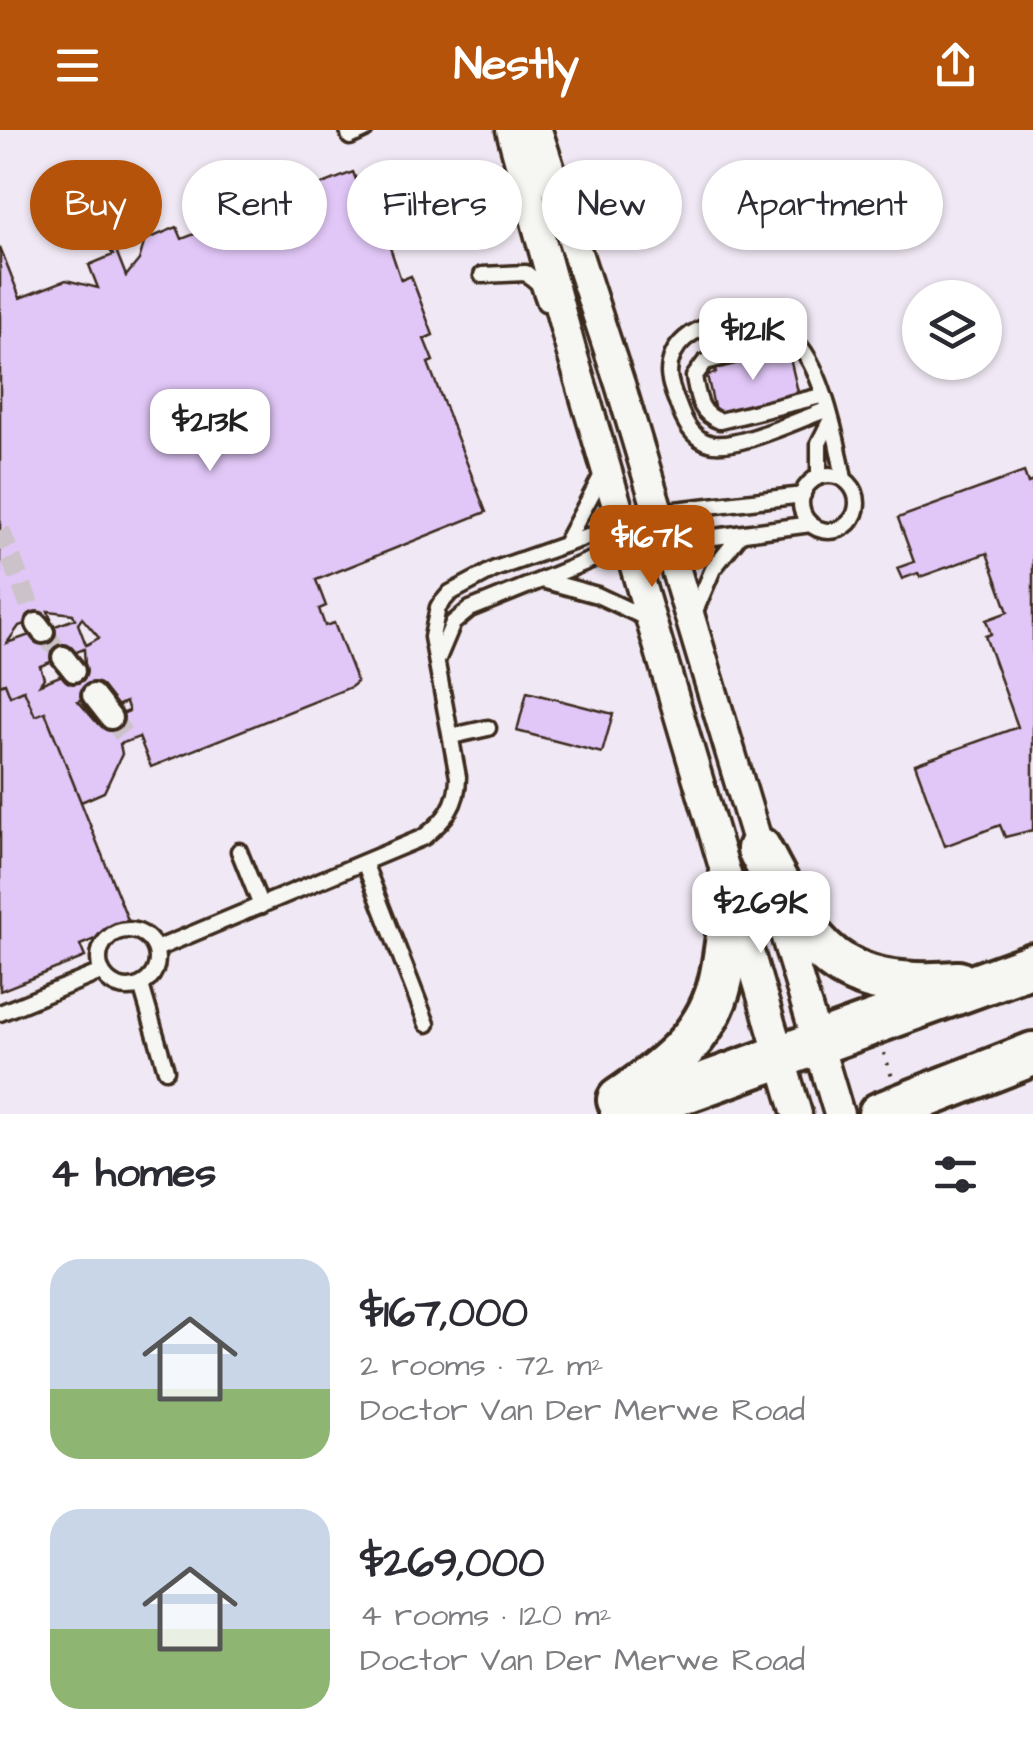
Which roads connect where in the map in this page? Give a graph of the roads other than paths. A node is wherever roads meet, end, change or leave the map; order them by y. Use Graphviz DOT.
graph roads {
  1 [pos="348,130"];
  2 [pos="365,130"];
  3 [pos="511,130"];
  4 [pos="538,130"];
  5 [pos="482,275"];
  6 [pos="794,340"];
  7 [pos="570,350"];
  8 [pos="826,409"];
  9 [pos="607,464"];
  10 [pos="819,477"];
  11 [pos="844,479"];
  12 [pos="803,495"];
  13 [pos="658,512"];
  14 [pos="811,524"];
  15 [pos="628,534"];
  16 [pos="741,534"];
  17 [pos="566,542"];
  18 [pos="667,542"];
  19 [pos="541,580"];
  20 [pos="691,621"];
  21 [pos="654,622"];
  22 [pos="435,666"];
  23 [pos="93,694"];
  24 [pos="112,718"];
  25 [pos="488,728"];
  26 [pos="452,736"];
  27 [pos="759,849"];
  28 [pos="239,852"];
  29 [pos="364,862"];
  30 [pos="736,903"];
  31 [pos="260,906"];
  32 [pos="156,949"];
  33 [pos="1033,964"];
  34 [pos="101,972"];
  35 [pos="992,980"];
  36 [pos="142,985"];
  37 [pos="0,1012"];
  38 [pos="426,1024"];
  39 [pos="800,1052"];
  40 [pos="1033,1054"];
  41 [pos="166,1070"];
  42 [pos="891,1110"];
  43 [pos="598,1114"];
  44 [pos="622,1114"];
  45 [pos="797,1114"];
  46 [pos="840,1114"];
  1 -- 2 [label="lane"];
  3 -- 7 [label="street"];
  4 -- 13 [label="street"];
  5 -- 7 [label="lane"];
  6 -- 8 [label="lane"];
  6 -- 8 [label="lane"];
  6 -- 8 [label="lane"];
  7 -- 9 [label="street"];
  8 -- 10 [label="lane"];
  8 -- 11 [label="lane"];
  9 -- 15 [label="street"];
  9 -- 17 [label="lane"];
  10 -- 11 [label="lane"];
  10 -- 12 [label="lane"];
  11 -- 14 [label="lane"];
  12 -- 13 [label="lane"];
  12 -- 14 [label="lane"];
  13 -- 15 [label="lane"];
  13 -- 18 [label="street"];
  14 -- 16 [label="lane"];
  15 -- 17 [label="lane"];
  15 -- 18 [label="lane"];
  15 -- 19 [label="lane"];
  15 -- 21 [label="street"];
  16 -- 18 [label="lane"];
  16 -- 20 [label="lane"];
  17 -- 22 [label="lane"];
  18 -- 20 [label="street"];
  19 -- 21 [label="lane"];
  19 -- 22 [label="lane"];
  20 -- 27 [label="street"];
  21 -- 30 [label="street"];
  22 -- 26 [label="lane"];
  23 -- 24 [label="street"];
  25 -- 26 [label="lane"];
  26 -- 29 [label="lane"];
  27 -- 35 [label="main road"];
  27 -- 39 [label="street"];
  28 -- 31 [label="lane"];
  29 -- 31 [label="lane"];
  29 -- 38 [label="lane"];
  30 -- 39 [label="street"];
  30 -- 43 [label="main road"];
  31 -- 32 [label="lane"];
  32 -- 34 [label="lane"];
  32 -- 36 [label="lane"];
  33 -- 35 [label="main road"];
  34 -- 36 [label="lane"];
  34 -- 37 [label="lane"];
  35 -- 39 [label="main road"];
  36 -- 41 [label="lane"];
  39 -- 44 [label="main road"];
  39 -- 45 [label="street"];
  39 -- 46 [label="street"];
  40 -- 42 [label="main road"];
}
